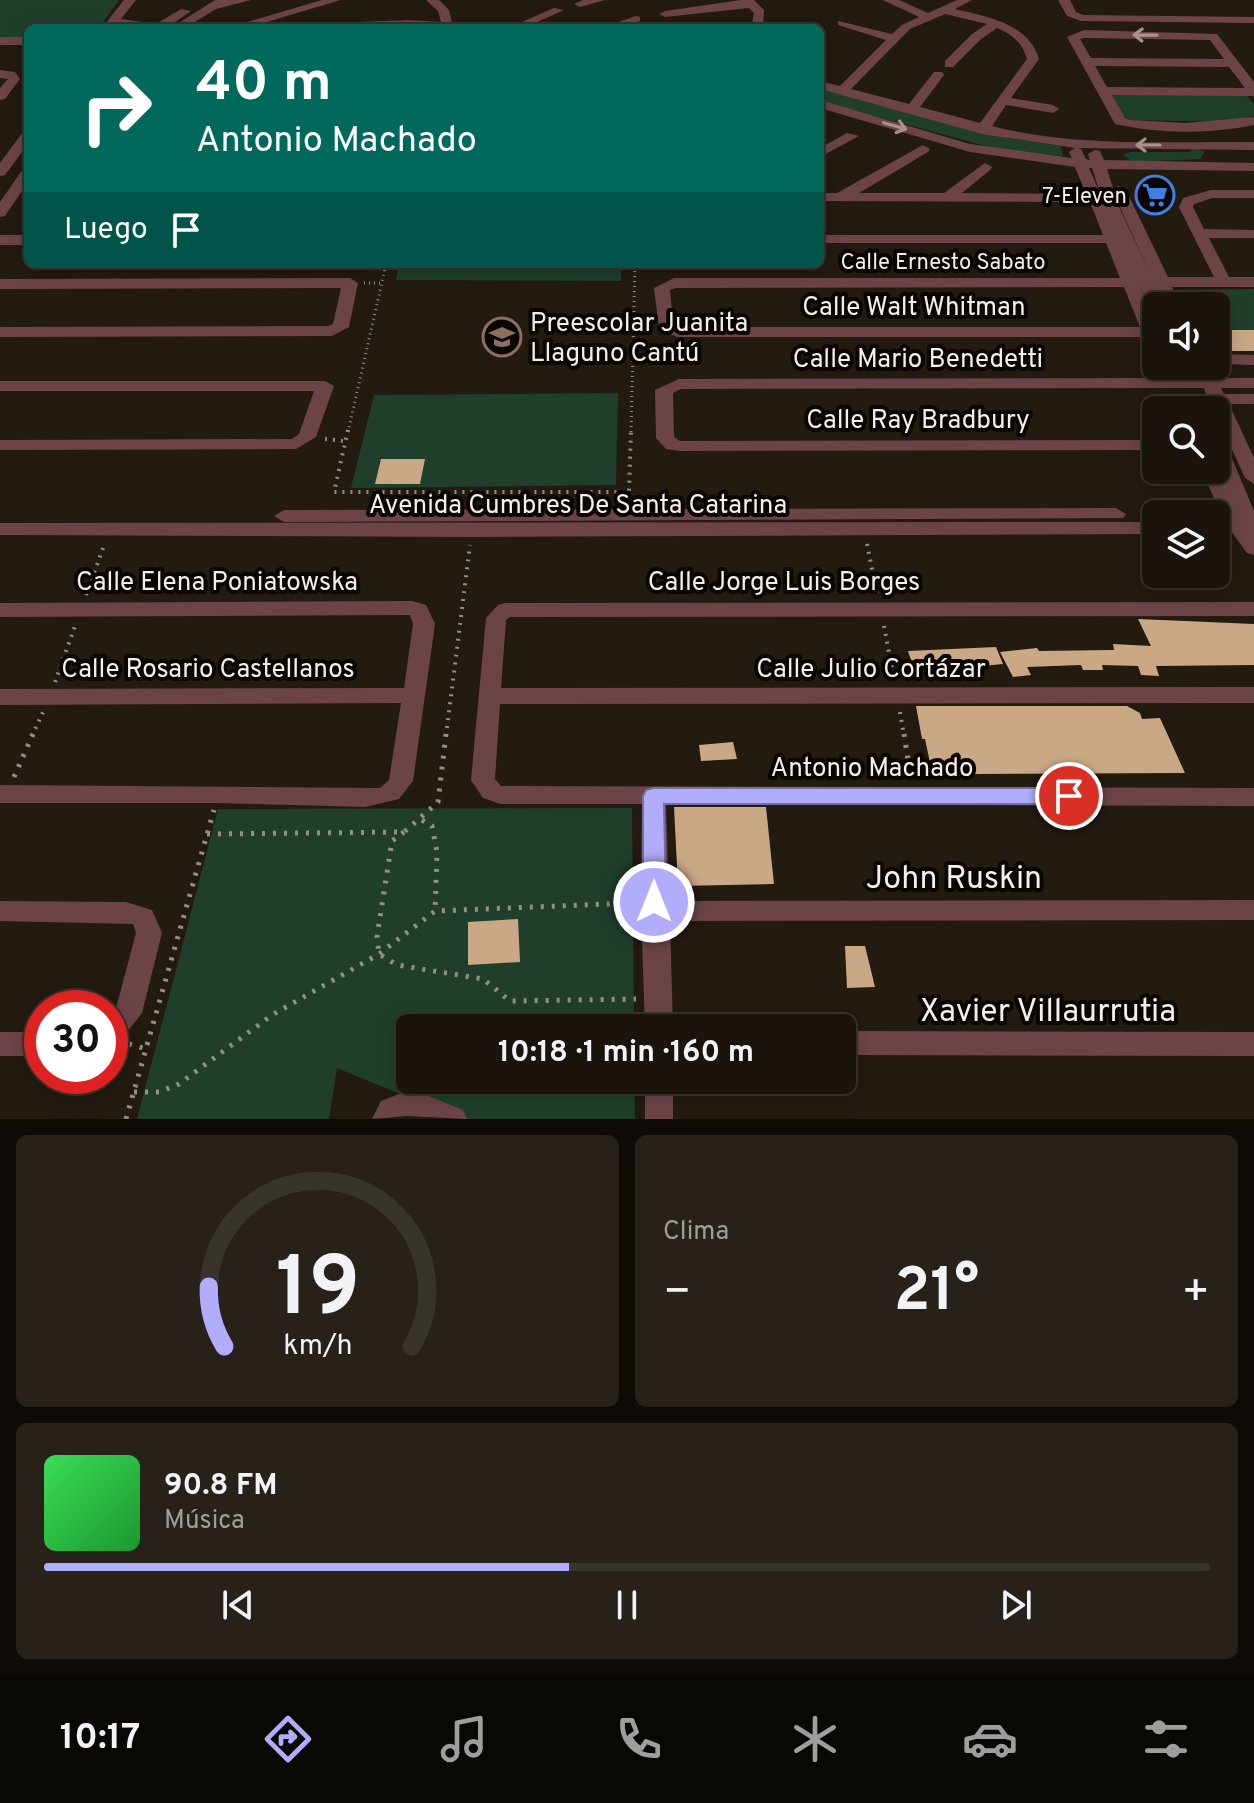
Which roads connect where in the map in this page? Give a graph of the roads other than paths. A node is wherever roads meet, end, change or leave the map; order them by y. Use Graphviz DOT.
graph roads {
  1 [pos="130,0"];
  2 [pos="202,0"];
  3 [pos="245,0"];
  4 [pos="335,0"];
  5 [pos="432,0"];
  6 [pos="889,0"];
  7 [pos="965,0"];
  8 [pos="1064,0"];
  9 [pos="750,2"];
  10 [pos="218,3"];
  11 [pos="558,10"];
  12 [pos="944,10"];
  13 [pos="665,14"];
  14 [pos="926,16"];
  15 [pos="1250,18"];
  16 [pos="636,19"];
  17 [pos="842,23"];
  18 [pos="112,24"];
  19 [pos="165,24"];
  20 [pos="184,24"];
  21 [pos="248,24"];
  22 [pos="371,24"];
  23 [pos="447,24"];
  24 [pos="524,24"];
  25 [pos="620,24"];
  26 [pos="758,24"];
  27 [pos="996,24"];
  28 [pos="895,39"];
  29 [pos="0,41"];
  30 [pos="24,41"];
  31 [pos="1088,62"];
  32 [pos="1235,63"];
  33 [pos="949,64"];
  34 [pos="0,74"];
  35 [pos="938,75"];
  36 [pos="824,86"];
  37 [pos="844,89"];
  38 [pos="1103,91"];
  39 [pos="1254,91"];
  40 [pos="0,96"];
  41 [pos="1003,101"];
  42 [pos="824,105"];
  43 [pos="912,109"];
  44 [pos="1053,109"];
  45 [pos="1254,121"];
  46 [pos="1179,125"];
  47 [pos="1198,125"];
  48 [pos="982,130"];
  49 [pos="852,136"];
  50 [pos="24,140"];
  51 [pos="1074,144"];
  52 [pos="1092,145"];
  53 [pos="1190,146"];
  54 [pos="1211,146"];
  55 [pos="1254,146"];
  56 [pos="923,149"];
  57 [pos="824,151"];
  58 [pos="1081,164"];
  59 [pos="1098,164"];
  60 [pos="1199,166"];
  61 [pos="985,167"];
  62 [pos="1254,167"];
  63 [pos="0,172"];
  64 [pos="24,180"];
  65 [pos="1102,193"];
  66 [pos="1254,194"];
  67 [pos="824,197"];
  68 [pos="839,197"];
  69 [pos="947,198"];
  70 [pos="5,206"];
  71 [pos="1198,233"];
  72 [pos="1254,234"];
  73 [pos="824,239"];
  74 [pos="1119,239"];
  75 [pos="0,240"];
  76 [pos="24,240"];
  77 [pos="1143,278"];
  78 [pos="1221,278"];
  79 [pos="1254,282"];
  80 [pos="0,284"];
  81 [pos="1146,292"];
  82 [pos="1150,292"];
  83 [pos="1158,292"];
  84 [pos="0,332"];
  85 [pos="677,332"];
  86 [pos="1142,336"];
  87 [pos="1230,359"];
  88 [pos="1254,360"];
  89 [pos="1180,380"];
  90 [pos="1254,383"];
  91 [pos="0,386"];
  92 [pos="1195,396"];
  93 [pos="1230,398"];
  94 [pos="1254,399"];
  95 [pos="0,445"];
  96 [pos="1142,445"];
  97 [pos="1230,445"];
  98 [pos="680,446"];
  99 [pos="1254,478"];
  100 [pos="1218,484"];
  101 [pos="1227,484"];
  102 [pos="1142,514"];
  103 [pos="0,516"];
  104 [pos="467,523"];
  105 [pos="1142,528"];
  106 [pos="0,529"];
  107 [pos="1240,529"];
  108 [pos="1254,609"];
  109 [pos="0,610"];
  110 [pos="415,695"];
  111 [pos="1254,695"];
  112 [pos="488,696"];
  113 [pos="0,697"];
  114 [pos="491,792"];
  115 [pos="4,794"];
  116 [pos="654,796"];
  117 [pos="1254,797"];
  118 [pos="654,907"];
  119 [pos="1254,910"];
  120 [pos="0,911"];
  121 [pos="128,1013"];
  122 [pos="659,1014"];
  123 [pos="856,1043"];
  124 [pos="0,1044"];
  125 [pos="24,1044"];
  126 [pos="1254,1044"];
  127 [pos="659,1094"];
  128 [pos="386,1119"];
  129 [pos="453,1119"];
  130 [pos="659,1119"];
  1 -- 18 [label="street"];
  2 -- 19 [label="street"];
  3 -- 10 [label="street"];
  4 -- 21 [label="street"];
  5 -- 23 [label="street"];
  6 -- 14 [label="street"];
  7 -- 12 [label="street"];
  8 -- 15 [label="street"];
  9 -- 13 [label="street"];
  9 -- 26 [label="street"];
  10 -- 20 [label="street"];
  11 -- 24 [label="street"];
  12 -- 14 [label="street"];
  12 -- 27 [label="street"];
  14 -- 28 [label="street"];
  16 -- 25 [label="street"];
  17 -- 28 [label="street"];
  22 -- 23 [label="street"];
  27 -- 33 [label="street"];
  27 -- 41 [label="street"];
  28 -- 37 [label="street"];
  29 -- 30 [label="street"];
  31 -- 32 [label="street"];
  32 -- 31 [label="street, one-way"];
  31 -- 38 [label="street"];
  32 -- 39 [label="street"];
  34 -- 40 [label="street"];
  35 -- 43 [label="street"];
  36 -- 37 [label="street"];
  37 -- 43 [label="street"];
  38 -- 39 [label="street"];
  38 -- 46 [label="street"];
  41 -- 44 [label="street"];
  41 -- 48 [label="street"];
  42 -- 58 [label="street, one-way"];
  43 -- 48 [label="street"];
  45 -- 47 [label="street"];
  46 -- 47 [label="street"];
  46 -- 53 [label="street"];
  47 -- 54 [label="street"];
  48 -- 51 [label="street"];
  49 -- 57 [label="street"];
  50 -- 63 [label="street"];
  51 -- 52 [label="street"];
  51 -- 58 [label="street"];
  53 -- 52 [label="street, one-way"];
  52 -- 59 [label="street"];
  53 -- 54 [label="street"];
  54 -- 55 [label="street"];
  54 -- 60 [label="street"];
  56 -- 68 [label="street"];
  58 -- 59 [label="street"];
  58 -- 65 [label="street"];
  59 -- 60 [label="street"];
  59 -- 65 [label="street"];
  60 -- 62 [label="street"];
  61 -- 69 [label="street"];
  64 -- 70 [label="street"];
  65 -- 69 [label="street"];
  65 -- 74 [label="street"];
  65 -- 77 [label="street"];
  66 -- 71 [label="street"];
  67 -- 68 [label="street"];
  68 -- 69 [label="street"];
  71 -- 72 [label="street"];
  71 -- 78 [label="street"];
  73 -- 74 [label="street"];
  74 -- 77 [label="street"];
  75 -- 76 [label="street"];
  77 -- 78 [label="street, Calle Ernesto Sabato"];
  77 -- 81 [label="street"];
  77 -- 82 [label="street"];
  77 -- 83 [label="street"];
  77 -- 85 [label="street, Calle Ernesto Sabato"];
  78 -- 79 [label="street, Calle Ernesto Sabato"];
  80 -- 84 [label="street"];
  85 -- 86 [label="street, Calle Walt Whitman"];
  87 -- 88 [label="street"];
  89 -- 92 [label="street"];
  90 -- 92 [label="street"];
  91 -- 95 [label="street"];
  92 -- 98 [label="street, Calle Mario Benedetti"];
  93 -- 94 [label="street"];
  96 -- 98 [label="street, Calle Ray Bradbury"];
  97 -- 99 [label="street"];
  100 -- 107 [label="street"];
  101 -- 107 [label="street"];
  102 -- 104 [label="street, Avenida Cumbres De Santa Catarina"];
  103 -- 104 [label="street, Avenida Cumbres De Santa Catarina"];
  104 -- 105 [label="street, Avenida Cumbres De Santa Catarina"];
  104 -- 106 [label="street, Avenida Cumbres De Santa Catarina"];
  108 -- 112 [label="street, Calle Jorge Luis Borges"];
  109 -- 110 [label="street, Calle Elena Poniatowska"];
  110 -- 113 [label="street, Calle Rosario Castellanos"];
  110 -- 115 [label="street"];
  111 -- 112 [label="street, Calle Julio Cortázar"];
  112 -- 114 [label="street, Calle Jorge Luis Borges"];
  114 -- 116 [label="street, Antonio Machado"];
  116 -- 117 [label="street, Antonio Machado"];
  116 -- 118 [label="street"];
  118 -- 119 [label="street, John Ruskin"];
  118 -- 122 [label="street"];
  120 -- 121 [label="street"];
  123 -- 126 [label="street, Xavier Villaurrutia"];
  124 -- 125 [label="street"];
  127 -- 130 [label="street"];
  128 -- 129 [label="street"];
}
